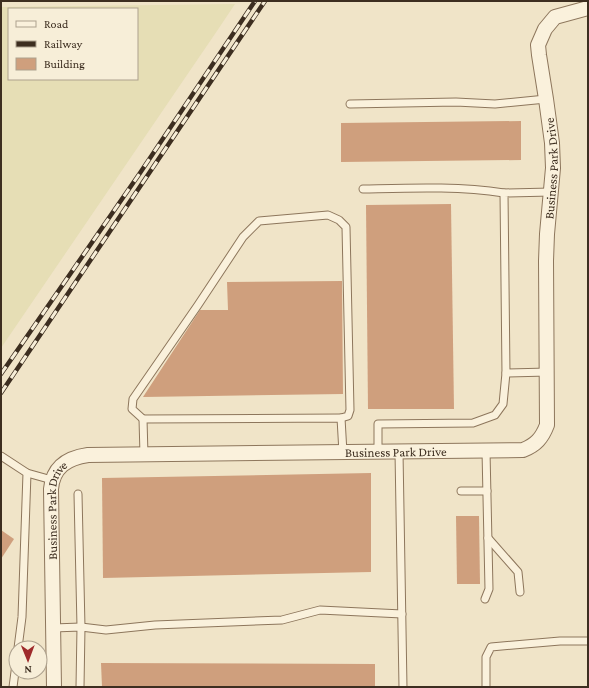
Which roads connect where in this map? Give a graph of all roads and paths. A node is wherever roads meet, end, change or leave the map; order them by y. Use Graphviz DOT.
graph roads {
  1 [pos="588,8"];
  2 [pos="546,99"];
  3 [pos="350,104"];
  4 [pos="364,189"];
  5 [pos="551,192"];
  6 [pos="504,193"];
  7 [pos="548,372"];
  8 [pos="506,373"];
  9 [pos="341,418"];
  10 [pos="143,419"];
  11 [pos="486,451"];
  12 [pos="378,452"];
  13 [pos="399,452"];
  14 [pos="343,453"];
  15 [pos="144,455"];
  16 [pos="1,456"];
  17 [pos="26,473"];
  18 [pos="52,480"];
  19 [pos="461,491"];
  20 [pos="487,491"];
  21 [pos="78,494"];
  22 [pos="488,538"];
  23 [pos="520,592"];
  24 [pos="485,599"];
  25 [pos="402,614"];
  26 [pos="81,627"];
  27 [pos="53,628"];
  28 [pos="19,640"];
  29 [pos="588,641"];
  30 [pos="54,687"];
  31 [pos="80,687"];
  32 [pos="403,687"];
  33 [pos="486,687"];
  1 -- 2 [label="street, Business Park Drive"];
  2 -- 3 [label="lane"];
  2 -- 5 [label="street, Business Park Drive"];
  4 -- 6 [label="lane"];
  5 -- 6 [label="lane"];
  5 -- 7 [label="street, Business Park Drive"];
  6 -- 8 [label="lane"];
  7 -- 8 [label="lane"];
  7 -- 11 [label="street, Business Park Drive"];
  8 -- 12 [label="lane"];
  9 -- 10 [label="lane"];
  9 -- 10 [label="lane"];
  9 -- 14 [label="lane"];
  10 -- 15 [label="lane"];
  11 -- 13 [label="street, Business Park Drive"];
  11 -- 20 [label="lane"];
  12 -- 13 [label="street, Business Park Drive"];
  12 -- 14 [label="street, Business Park Drive"];
  13 -- 25 [label="lane"];
  14 -- 15 [label="street, Business Park Drive"];
  15 -- 18 [label="street, Business Park Drive"];
  16 -- 17 [label="lane"];
  17 -- 18 [label="lane"];
  17 -- 28 [label="lane"];
  18 -- 27 [label="street, Business Park Drive"];
  19 -- 20 [label="lane"];
  20 -- 22 [label="lane"];
  21 -- 26 [label="lane"];
  22 -- 23 [label="lane"];
  22 -- 24 [label="lane"];
  25 -- 26 [label="lane"];
  25 -- 32 [label="lane"];
  26 -- 27 [label="lane"];
  26 -- 31 [label="lane"];
  27 -- 30 [label="street, Business Park Drive"];
  29 -- 33 [label="lane"];
}
